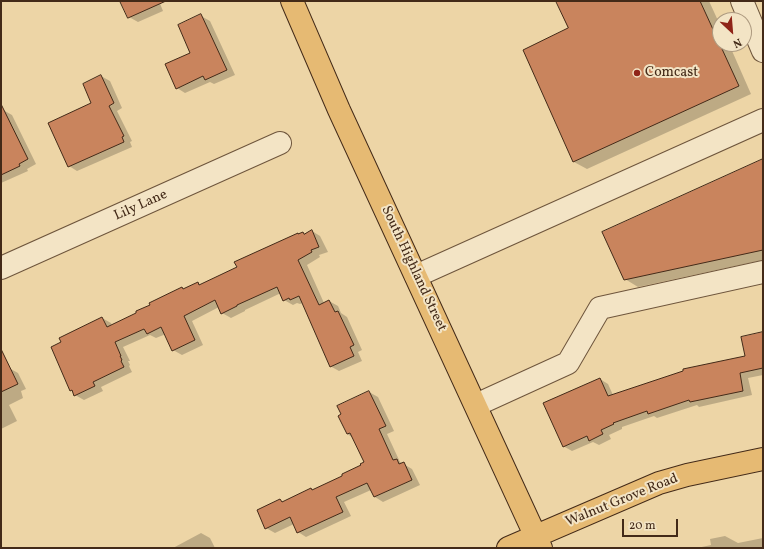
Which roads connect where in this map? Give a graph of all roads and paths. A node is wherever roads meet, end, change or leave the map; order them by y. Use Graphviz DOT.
graph roads {
  1 [pos="292,1"];
  2 [pos="742,1"];
  3 [pos="763,51"];
  4 [pos="763,120"];
  5 [pos="280,143"];
  6 [pos="1,268"];
  7 [pos="763,272"];
  8 [pos="416,276"];
  9 [pos="476,405"];
  10 [pos="763,459"];
  11 [pos="539,542"];
  12 [pos="508,548"];
  1 -- 8 [label="main road, South Highland Street"];
  2 -- 3 [label="street"];
  4 -- 8 [label="street"];
  5 -- 6 [label="street, Lily Lane"];
  7 -- 9 [label="street"];
  8 -- 9 [label="main road, South Highland Street"];
  9 -- 11 [label="main road, South Highland Street"];
  10 -- 11 [label="main road, Walnut Grove Road"];
  11 -- 12 [label="main road, Walnut Grove Road"];
}
